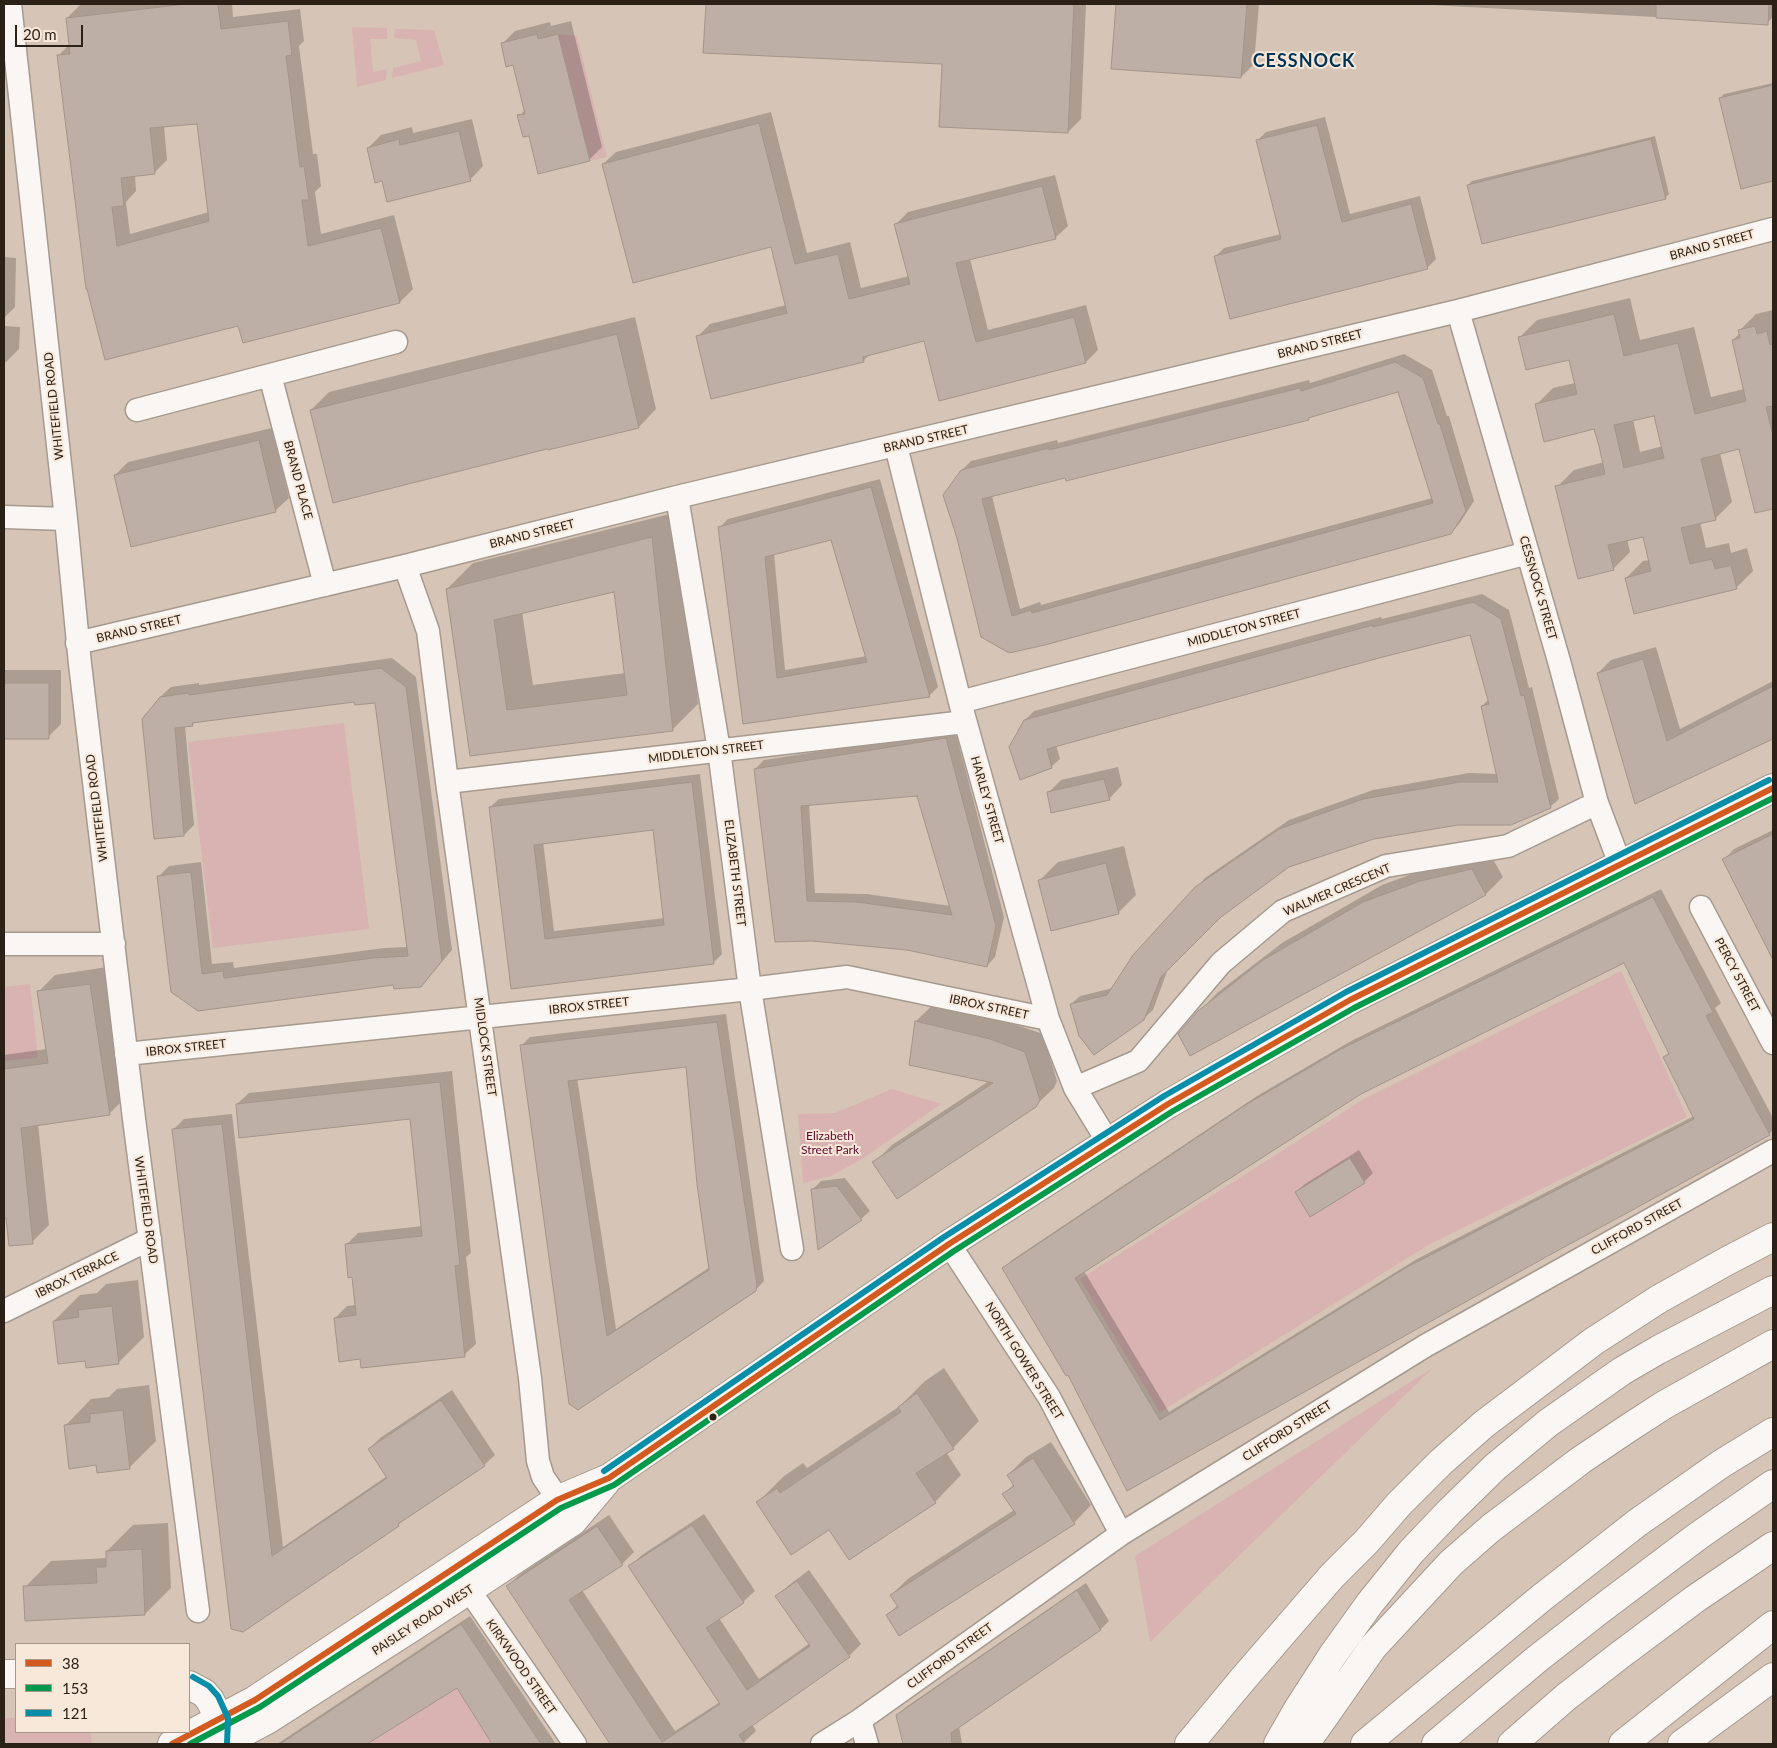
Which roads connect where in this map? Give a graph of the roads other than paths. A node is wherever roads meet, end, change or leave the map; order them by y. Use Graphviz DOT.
graph roads {
  1 [pos="10,4"];
  2 [pos="1773,229"];
  3 [pos="1458,311"];
  4 [pos="396,342"];
  5 [pos="270,375"];
  6 [pos="137,410"];
  7 [pos="896,446"];
  8 [pos="677,497"];
  9 [pos="4,517"];
  10 [pos="66,519"];
  11 [pos="1528,554"];
  12 [pos="405,566"];
  13 [pos="325,585"];
  14 [pos="77,643"];
  15 [pos="963,712"];
  16 [pos="719,750"];
  17 [pos="447,782"];
  18 [pos="1773,788"];
  19 [pos="1597,802"];
  20 [pos="1620,864"];
  21 [pos="1701,907"];
  22 [pos="4,944"];
  23 [pos="114,944"];
  24 [pos="750,990"];
  25 [pos="481,1017"];
  26 [pos="1048,1019"];
  27 [pos="1773,1043"];
  28 [pos="126,1054"];
  29 [pos="1075,1088"];
  30 [pos="1108,1142"];
  31 [pos="1773,1151"];
  32 [pos="1773,1237"];
  33 [pos="150,1239"];
  34 [pos="949,1244"];
  35 [pos="792,1249"];
  36 [pos="1773,1290"];
  37 [pos="4,1311"];
  38 [pos="1773,1344"];
  39 [pos="1773,1432"];
  40 [pos="1773,1484"];
  41 [pos="565,1511"];
  42 [pos="1121,1534"];
  43 [pos="1773,1546"];
  44 [pos="469,1590"];
  45 [pos="198,1611"];
  46 [pos="1773,1626"];
  47 [pos="1773,1677"];
  48 [pos="190,1686"];
  49 [pos="860,1720"];
  50 [pos="219,1736"];
  51 [pos="172,1744"];
  52 [pos="575,1744"];
  53 [pos="822,1744"];
  54 [pos="867,1744"];
  55 [pos="1189,1744"];
  56 [pos="1278,1744"];
  57 [pos="1305,1744"];
  58 [pos="1365,1744"];
  59 [pos="1436,1744"];
  60 [pos="1512,1744"];
  61 [pos="1623,1744"];
  62 [pos="1682,1744"];
  1 -- 10 [label="street, WHITEFIELD ROAD"];
  2 -- 3 [label="street, BRAND STREET"];
  3 -- 7 [label="street, BRAND STREET"];
  3 -- 11 [label="street, CESSNOCK STREET"];
  4 -- 5 [label="street"];
  5 -- 6 [label="street"];
  5 -- 13 [label="street, BRAND PLACE"];
  7 -- 8 [label="street, BRAND STREET"];
  7 -- 15 [label="street, HARLEY STREET"];
  8 -- 12 [label="street, BRAND STREET"];
  8 -- 16 [label="street, ELIZABETH STREET"];
  9 -- 10 [label="street"];
  10 -- 14 [label="street, WHITEFIELD ROAD"];
  11 -- 15 [label="street, MIDDLETON STREET"];
  11 -- 19 [label="street, CESSNOCK STREET"];
  12 -- 13 [label="street, BRAND STREET"];
  12 -- 17 [label="street, MIDLOCK STREET"];
  13 -- 14 [label="street, BRAND STREET"];
  14 -- 23 [label="street, WHITEFIELD ROAD"];
  15 -- 16 [label="street, MIDDLETON STREET"];
  15 -- 26 [label="street, HARLEY STREET"];
  16 -- 17 [label="street, MIDDLETON STREET"];
  16 -- 24 [label="street, ELIZABETH STREET"];
  17 -- 25 [label="street, MIDLOCK STREET"];
  18 -- 20 [label="main road, PAISLEY ROAD WEST"];
  19 -- 20 [label="street, CESSNOCK STREET"];
  19 -- 29 [label="street, WALMER CRESCENT"];
  20 -- 30 [label="main road, PAISLEY ROAD WEST"];
  21 -- 27 [label="street, PERCY STREET"];
  22 -- 23 [label="street"];
  23 -- 28 [label="street, WHITEFIELD ROAD"];
  24 -- 25 [label="street, IBROX STREET"];
  24 -- 26 [label="street, IBROX STREET"];
  24 -- 35 [label="street, ELIZABETH STREET"];
  25 -- 28 [label="street, IBROX STREET"];
  25 -- 41 [label="street, MIDLOCK STREET"];
  26 -- 29 [label="street, HARLEY STREET"];
  28 -- 33 [label="street, WHITEFIELD ROAD"];
  29 -- 30 [label="street, HARLEY STREET"];
  30 -- 34 [label="main road, PAISLEY ROAD WEST"];
  31 -- 42 [label="street, CLIFFORD STREET"];
  32 -- 55 [label="main road"];
  33 -- 37 [label="street, IBROX TERRACE"];
  33 -- 45 [label="street, WHITEFIELD ROAD"];
  34 -- 41 [label="main road, PAISLEY ROAD WEST"];
  34 -- 42 [label="street, NORTH GOWER STREET"];
  36 -- 56 [label="main road"];
  38 -- 57 [label="main road"];
  39 -- 58 [label="main road"];
  40 -- 59 [label="main road"];
  41 -- 44 [label="main road, PAISLEY ROAD WEST"];
  41 -- 50 [label="main road, PAISLEY ROAD WEST"];
  42 -- 49 [label="street, CLIFFORD STREET"];
  43 -- 60 [label="main road"];
  44 -- 50 [label="main road, PAISLEY ROAD WEST"];
  44 -- 52 [label="street, KIRKWOOD STREET"];
  46 -- 61 [label="main road"];
  47 -- 62 [label="main road"];
  48 -- 50 [label="main road"];
  49 -- 53 [label="street, CLIFFORD STREET"];
  49 -- 54 [label="street"];
  50 -- 51 [label="main road, PAISLEY ROAD WEST"];
}
